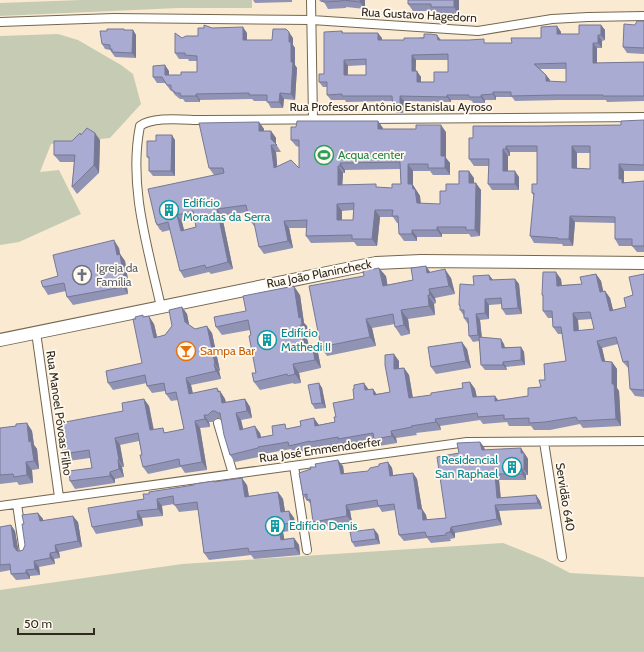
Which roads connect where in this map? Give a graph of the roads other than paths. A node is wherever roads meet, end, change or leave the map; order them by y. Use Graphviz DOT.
graph roads {
  1 [pos="311,0"];
  2 [pos="644,16"];
  3 [pos="312,20"];
  4 [pos="0,22"];
  5 [pos="644,117"];
  6 [pos="313,120"];
  7 [pos="644,264"];
  8 [pos="161,307"];
  9 [pos="36,332"];
  10 [pos="0,340"];
  11 [pos="218,423"];
  12 [pos="644,441"];
  13 [pos="544,442"];
  14 [pos="294,466"];
  15 [pos="233,474"];
  16 [pos="59,497"];
  17 [pos="17,504"];
  18 [pos="0,506"];
  19 [pos="307,550"];
  20 [pos="24,552"];
  21 [pos="562,557"];
  1 -- 3 [label="street"];
  2 -- 3 [label="street, Rua Gustavo Hagedorn"];
  3 -- 4 [label="street, Rua Gustavo Hagedorn"];
  3 -- 6 [label="street"];
  5 -- 6 [label="street, Rua Professor Antônio Estanislau Ayroso"];
  6 -- 8 [label="street, Rua Professor Antônio Estanislau Ayroso"];
  7 -- 8 [label="main road, Rua João Planincheck"];
  8 -- 9 [label="main road, Rua João Planincheck"];
  9 -- 10 [label="main road, Rua João Planincheck"];
  9 -- 16 [label="street, Rua Manoel Póvoas Filho"];
  11 -- 15 [label="street"];
  12 -- 13 [label="street, Rua José Emmendoerfer"];
  13 -- 14 [label="street, Rua José Emmendoerfer"];
  13 -- 21 [label="street, Servidão 640"];
  14 -- 15 [label="street, Rua José Emmendoerfer"];
  14 -- 19 [label="street"];
  15 -- 16 [label="street, Rua José Emmendoerfer"];
  16 -- 17 [label="street, Rua José Emmendoerfer"];
  17 -- 18 [label="street, Rua José Emmendoerfer"];
  17 -- 20 [label="street"];
}
